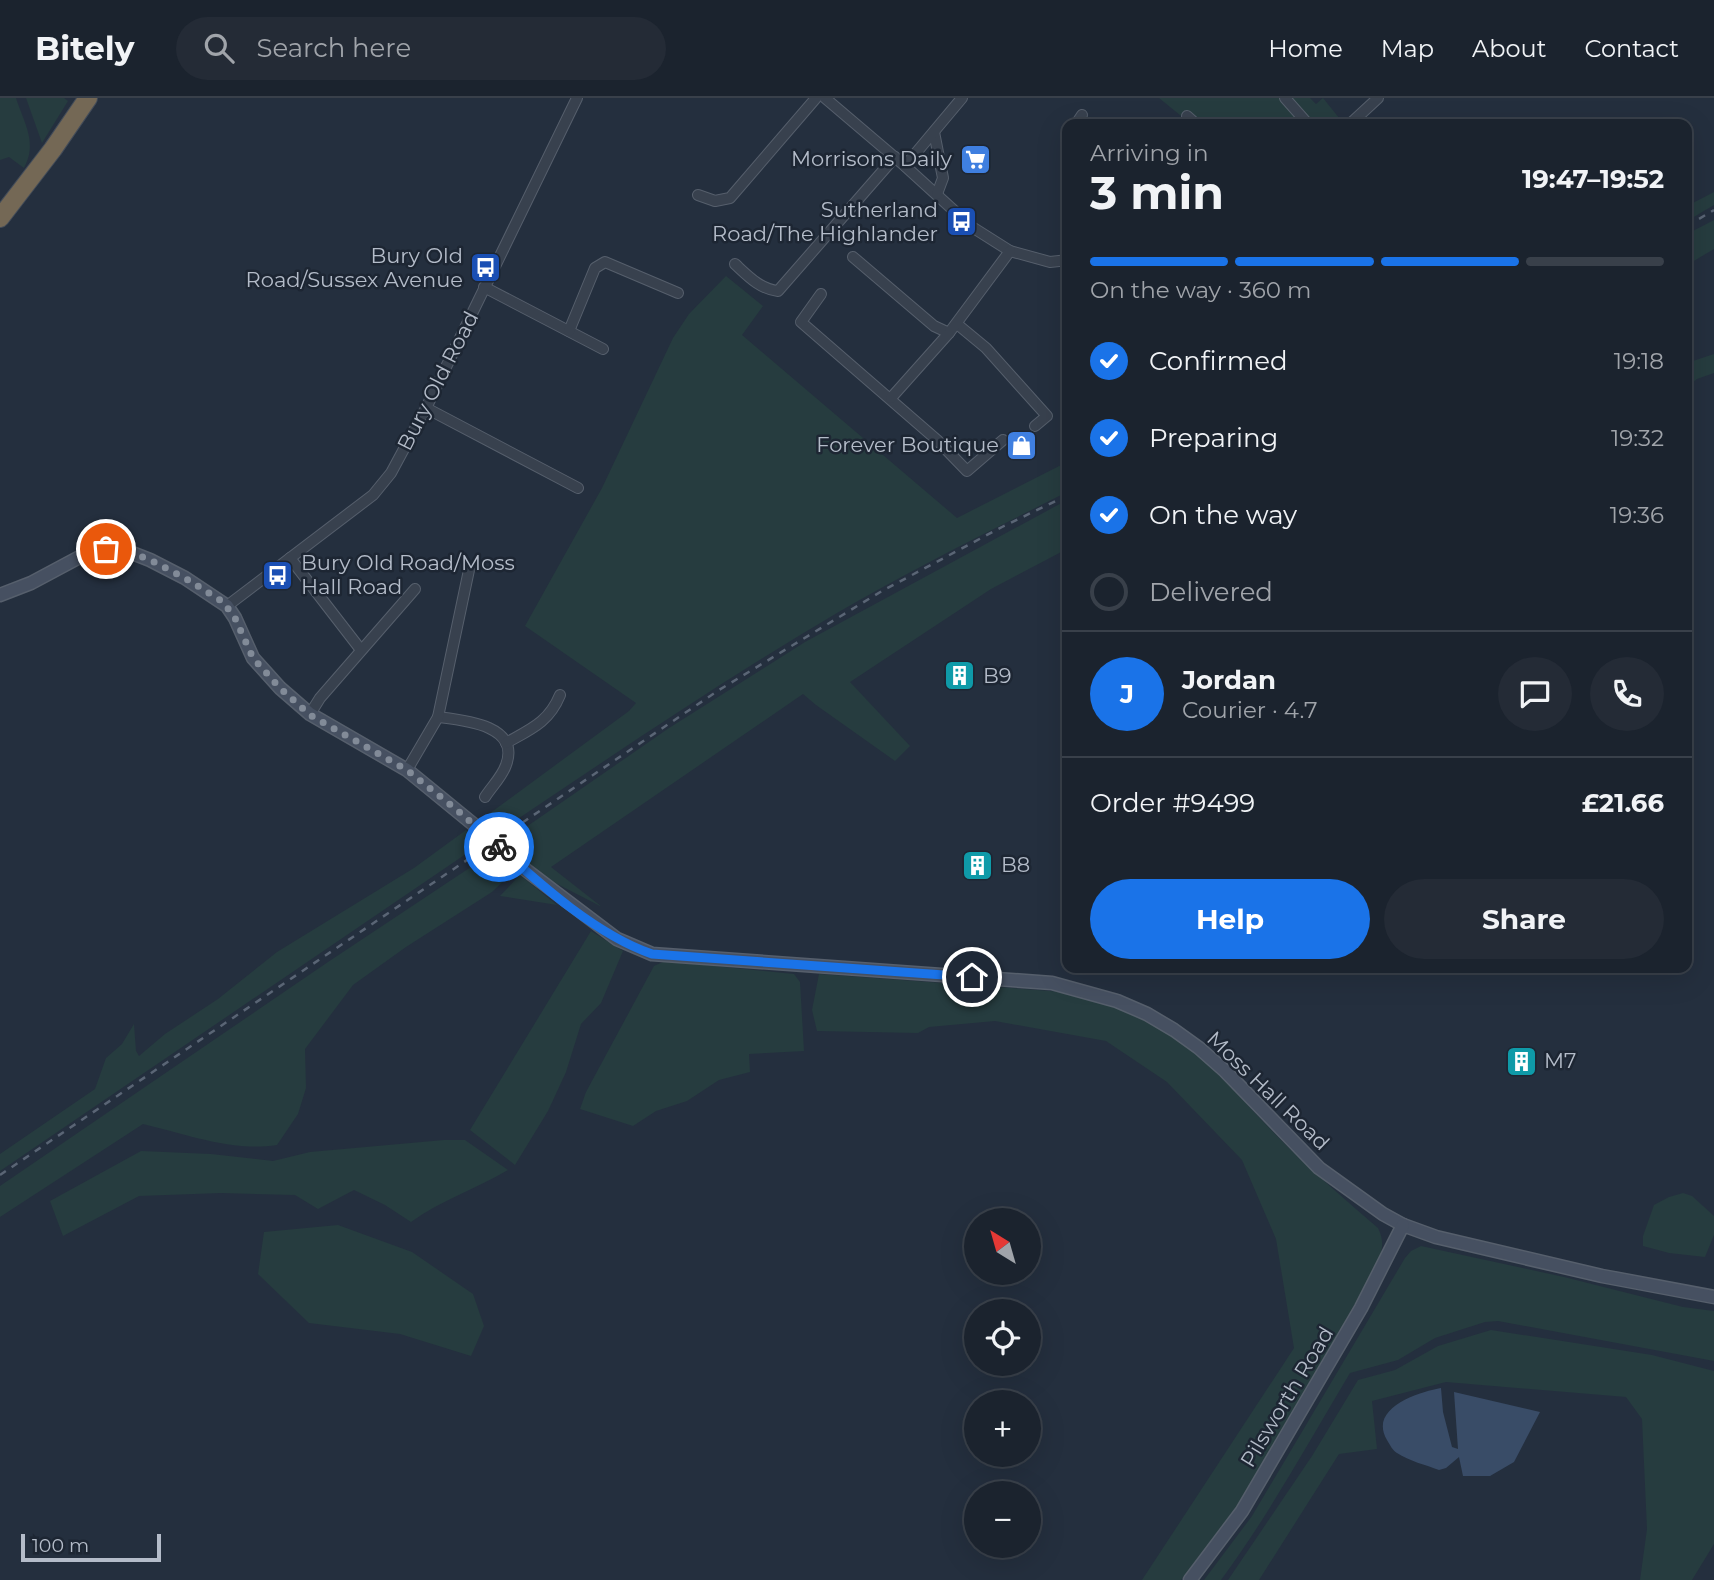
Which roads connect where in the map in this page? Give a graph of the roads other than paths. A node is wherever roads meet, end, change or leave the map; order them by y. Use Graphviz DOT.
graph roads {
  1 [pos="88,98"];
  2 [pos="577,98"];
  3 [pos="816,98"];
  4 [pos="825,98"];
  5 [pos="962,98"];
  6 [pos="1285,98"];
  7 [pos="1378,98"];
  8 [pos="1187,116"];
  9 [pos="1190,119"];
  10 [pos="1304,119"];
  11 [pos="1355,119"];
  12 [pos="934,132"];
  13 [pos="895,157"];
  14 [pos="905,166"];
  15 [pos="737,191"];
  16 [pos="937,194"];
  17 [pos="698,195"];
  18 [pos="746,201"];
  19 [pos="0,218"];
  20 [pos="1010,251"];
  21 [pos="853,257"];
  22 [pos="1062,261"];
  23 [pos="735,264"];
  24 [pos="484,287"];
  25 [pos="678,293"];
  26 [pos="821,294"];
  27 [pos="957,324"];
  28 [pos="569,331"];
  29 [pos="949,333"];
  30 [pos="603,349"];
  31 [pos="891,398"];
  32 [pos="426,408"];
  33 [pos="1035,426"];
  34 [pos="1003,440"];
  35 [pos="578,488"];
  36 [pos="290,558"];
  37 [pos="469,570"];
  38 [pos="415,589"];
  39 [pos="0,595"];
  40 [pos="227,606"];
  41 [pos="361,650"];
  42 [pos="560,695"];
  43 [pos="310,715"];
  44 [pos="438,717"];
  45 [pos="506,743"];
  46 [pos="407,770"];
  47 [pos="485,797"];
  48 [pos="1403,1225"];
  49 [pos="1714,1297"];
  50 [pos="1190,1580"];
  1 -- 19 [label="highway"];
  2 -- 24 [label="street, Bury Old Road"];
  3 -- 15 [label="street"];
  4 -- 13 [label="street"];
  5 -- 12 [label="street"];
  6 -- 10 [label="street"];
  7 -- 11 [label="street"];
  8 -- 9 [label="street"];
  12 -- 14 [label="street"];
  12 -- 16 [label="street"];
  13 -- 14 [label="street"];
  13 -- 23 [label="street"];
  14 -- 16 [label="street"];
  15 -- 17 [label="street"];
  15 -- 18 [label="street"];
  16 -- 20 [label="street"];
  20 -- 22 [label="street"];
  20 -- 27 [label="street"];
  21 -- 29 [label="street"];
  24 -- 28 [label="street"];
  24 -- 32 [label="street, Bury Old Road"];
  25 -- 28 [label="street"];
  26 -- 31 [label="street"];
  27 -- 29 [label="street"];
  27 -- 33 [label="street"];
  28 -- 30 [label="street"];
  29 -- 31 [label="street"];
  31 -- 34 [label="street"];
  32 -- 35 [label="street"];
  32 -- 36 [label="street, Bury Old Road"];
  36 -- 40 [label="street, Bury Old Road"];
  36 -- 41 [label="street"];
  37 -- 44 [label="street"];
  38 -- 41 [label="street"];
  39 -- 40 [label="street"];
  40 -- 43 [label="street, Moss Hall Road"];
  41 -- 43 [label="street"];
  42 -- 45 [label="street"];
  43 -- 46 [label="street, Moss Hall Road"];
  44 -- 45 [label="street"];
  44 -- 46 [label="street"];
  45 -- 47 [label="street"];
  46 -- 48 [label="street, Moss Hall Road, bridge"];
  48 -- 49 [label="street, Moss Hall Road"];
  48 -- 50 [label="street, Pilsworth Road"];
}
